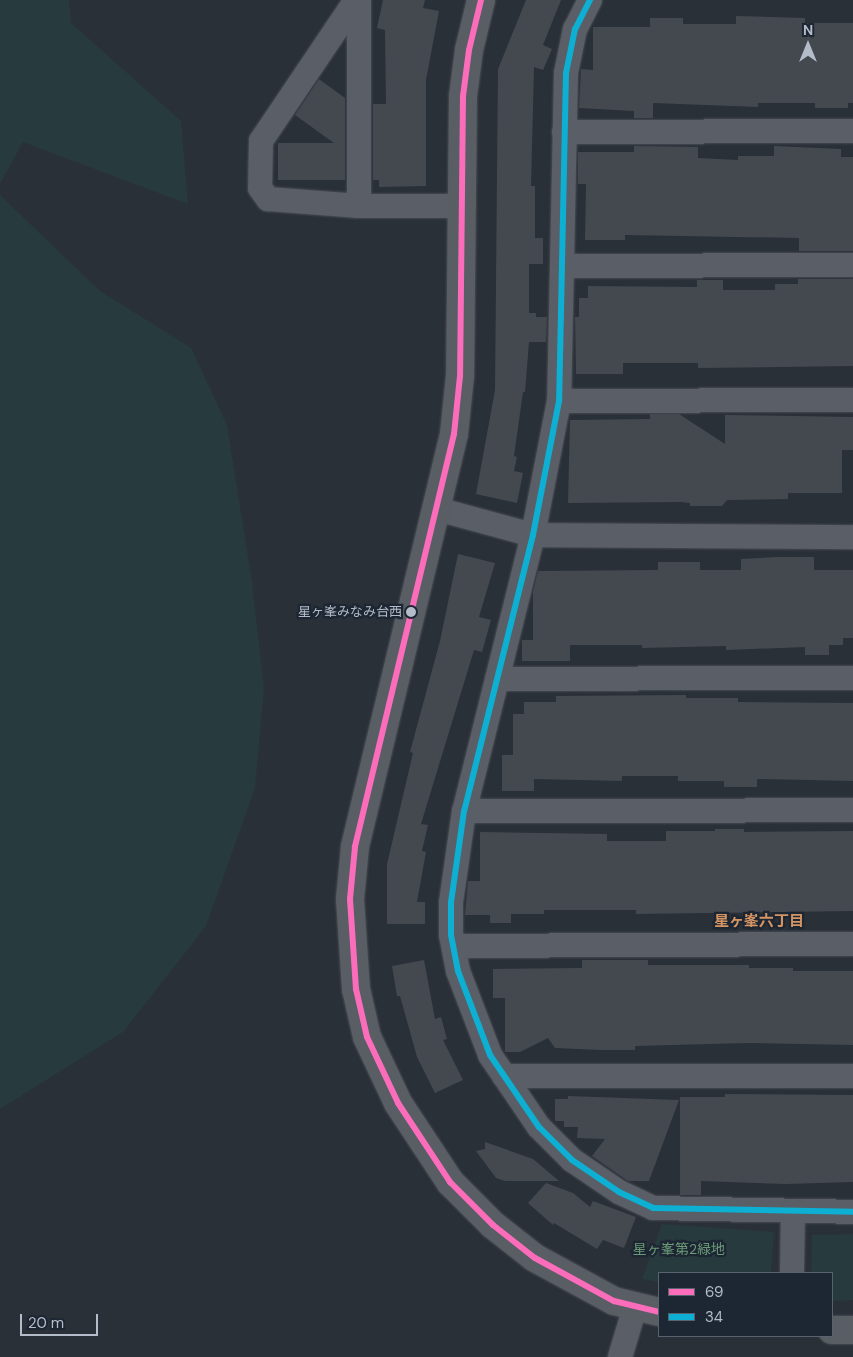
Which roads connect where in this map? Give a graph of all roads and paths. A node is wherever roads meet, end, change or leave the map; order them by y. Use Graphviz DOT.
graph roads {
  1 [pos="358,0"];
  2 [pos="481,0"];
  3 [pos="590,0"];
  4 [pos="853,131"];
  5 [pos="564,132"];
  6 [pos="359,206"];
  7 [pos="464,206"];
  8 [pos="853,265"];
  9 [pos="562,266"];
  10 [pos="853,400"];
  11 [pos="559,401"];
  12 [pos="437,508"];
  13 [pos="533,535"];
  14 [pos="853,537"];
  15 [pos="853,678"];
  16 [pos="497,679"];
  17 [pos="853,810"];
  18 [pos="464,811"];
  19 [pos="853,944"];
  20 [pos="454,946"];
  21 [pos="504,1076"];
  22 [pos="853,1076"];
  23 [pos="793,1211"];
  24 [pos="853,1212"];
  25 [pos="792,1272"];
  26 [pos="647,1310"];
  27 [pos="833,1330"];
  28 [pos="853,1330"];
  29 [pos="620,1357"];
  1 -- 6 [label="street"];
  1 -- 6 [label="street"];
  2 -- 7 [label="street"];
  3 -- 5 [label="street"];
  4 -- 5 [label="street"];
  5 -- 9 [label="street"];
  6 -- 7 [label="street"];
  7 -- 12 [label="street"];
  8 -- 9 [label="street"];
  9 -- 11 [label="street"];
  10 -- 11 [label="street"];
  11 -- 13 [label="street"];
  12 -- 13 [label="street"];
  12 -- 26 [label="street"];
  13 -- 14 [label="street"];
  13 -- 16 [label="street"];
  15 -- 16 [label="street"];
  16 -- 18 [label="street"];
  17 -- 18 [label="street"];
  18 -- 20 [label="street"];
  19 -- 20 [label="street"];
  20 -- 21 [label="street"];
  21 -- 22 [label="street"];
  21 -- 23 [label="street"];
  23 -- 24 [label="street"];
  23 -- 25 [label="street"];
  26 -- 29 [label="street"];
  27 -- 28 [label="street"];
}
